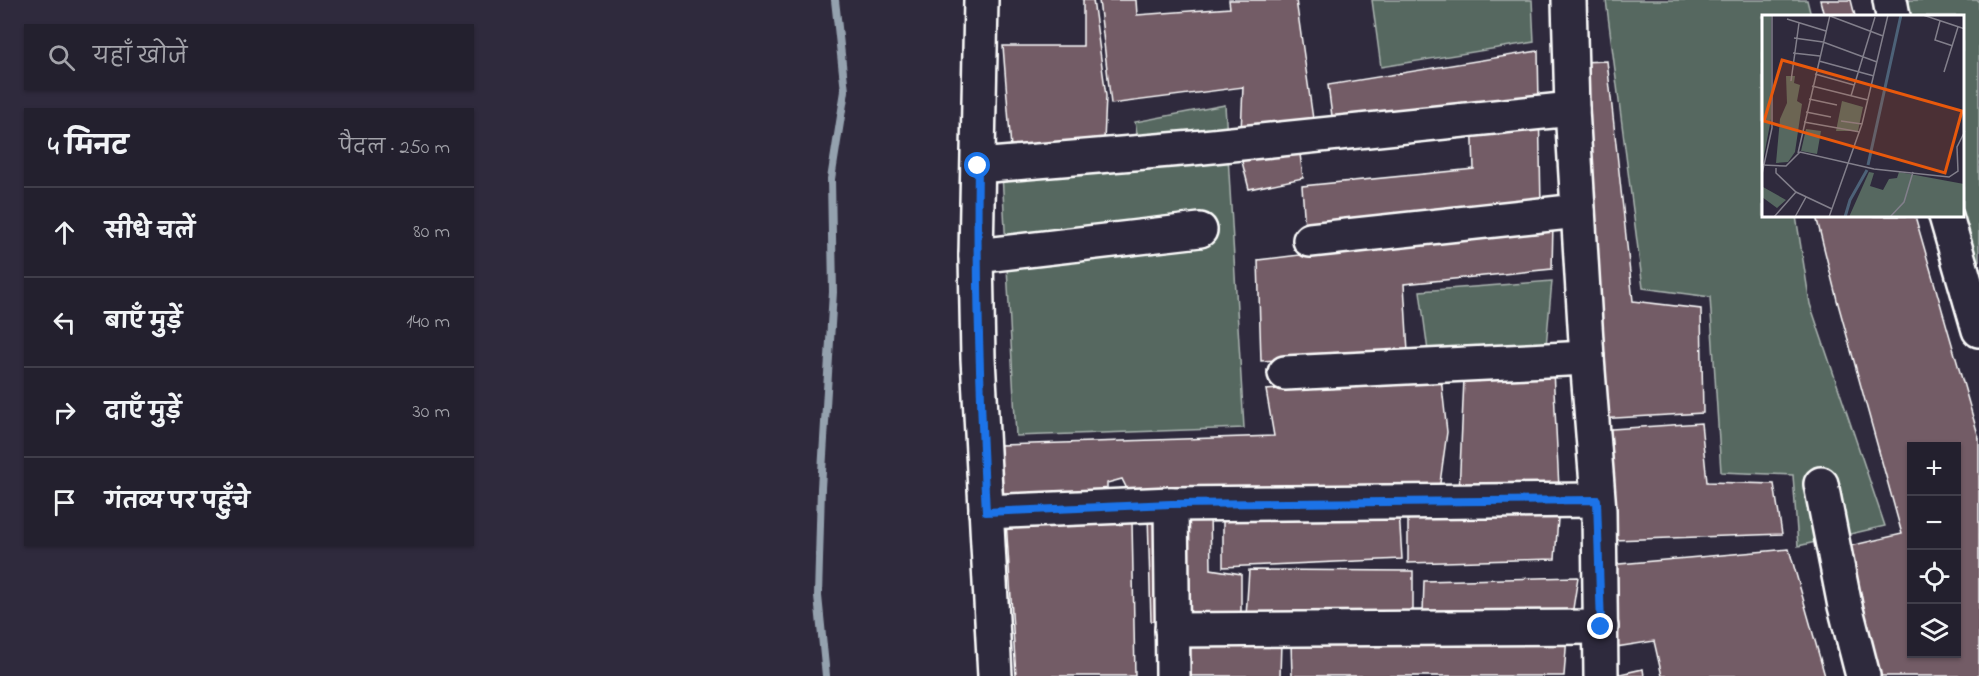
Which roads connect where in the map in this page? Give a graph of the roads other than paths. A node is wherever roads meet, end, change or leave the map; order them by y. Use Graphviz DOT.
graph roads {
  1 [pos="981,0"];
  2 [pos="1569,0"];
  3 [pos="1890,0"];
  4 [pos="1893,15"];
  5 [pos="1572,109"];
  6 [pos="978,166"];
  7 [pos="1578,211"];
  8 [pos="1947,218"];
  9 [pos="1200,230"];
  10 [pos="1310,240"];
  11 [pos="976,256"];
  12 [pos="1979,330"];
  13 [pos="1587,358"];
  14 [pos="1285,373"];
  15 [pos="1821,484"];
  16 [pos="1597,500"];
  17 [pos="1171,504"];
  18 [pos="986,512"];
  19 [pos="1601,627"];
  20 [pos="1172,630"];
  21 [pos="995,676"];
  22 [pos="1173,676"];
  23 [pos="1600,676"];
  24 [pos="1863,676"];
  1 -- 6 [label="street"];
  2 -- 5 [label="street"];
  3 -- 4 [label="street"];
  5 -- 6 [label="street"];
  5 -- 7 [label="street"];
  6 -- 11 [label="street"];
  7 -- 10 [label="street"];
  7 -- 13 [label="street"];
  8 -- 12 [label="street"];
  9 -- 11 [label="street"];
  11 -- 18 [label="street"];
  13 -- 14 [label="street"];
  13 -- 16 [label="street"];
  15 -- 24 [label="street"];
  16 -- 17 [label="street"];
  16 -- 19 [label="street"];
  17 -- 18 [label="street"];
  17 -- 20 [label="street"];
  18 -- 21 [label="street"];
  19 -- 20 [label="street"];
  19 -- 23 [label="street"];
  20 -- 22 [label="street"];
}
